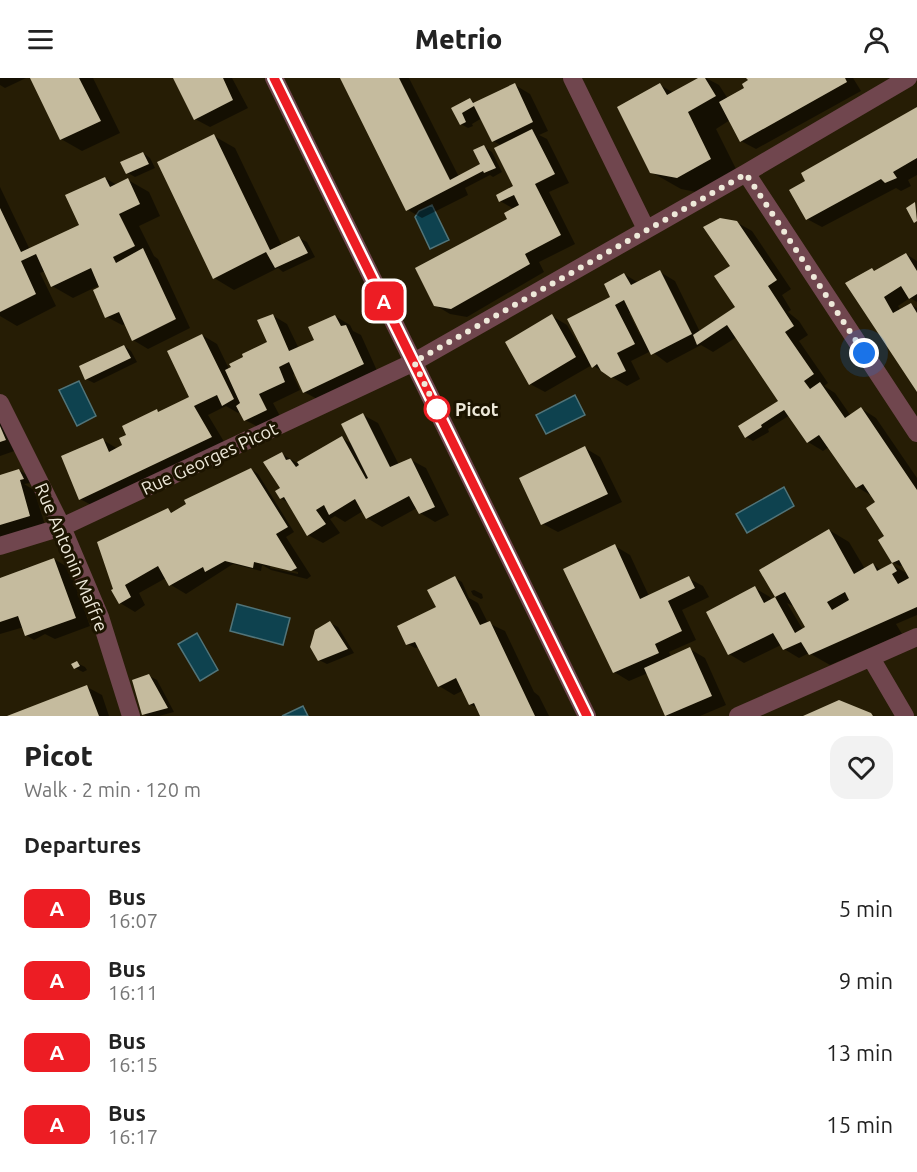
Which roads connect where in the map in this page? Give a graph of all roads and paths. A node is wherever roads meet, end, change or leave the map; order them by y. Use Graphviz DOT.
graph roads {
  1 [pos="274,78"];
  2 [pos="572,78"];
  3 [pos="908,78"];
  4 [pos="746,174"];
  5 [pos="646,229"];
  6 [pos="414,362"];
  7 [pos="0,403"];
  8 [pos="917,433"];
  9 [pos="62,527"];
  10 [pos="0,546"];
  11 [pos="917,637"];
  12 [pos="871,658"];
  13 [pos="131,716"];
  14 [pos="586,716"];
  15 [pos="738,716"];
  16 [pos="905,716"];
  1 -- 6 [label="street"];
  2 -- 5 [label="street"];
  3 -- 4 [label="street, Rue Georges Picot"];
  4 -- 5 [label="street, Rue Georges Picot"];
  4 -- 8 [label="street"];
  5 -- 6 [label="street, Rue Georges Picot"];
  6 -- 9 [label="street, Rue Georges Picot"];
  6 -- 14 [label="street"];
  7 -- 9 [label="street, Rue Antonin Maffre"];
  9 -- 10 [label="street, Rue Georges Picot"];
  9 -- 13 [label="street, Rue Antonin Maffre"];
  11 -- 12 [label="street"];
  12 -- 15 [label="street"];
  12 -- 16 [label="street"];
}
